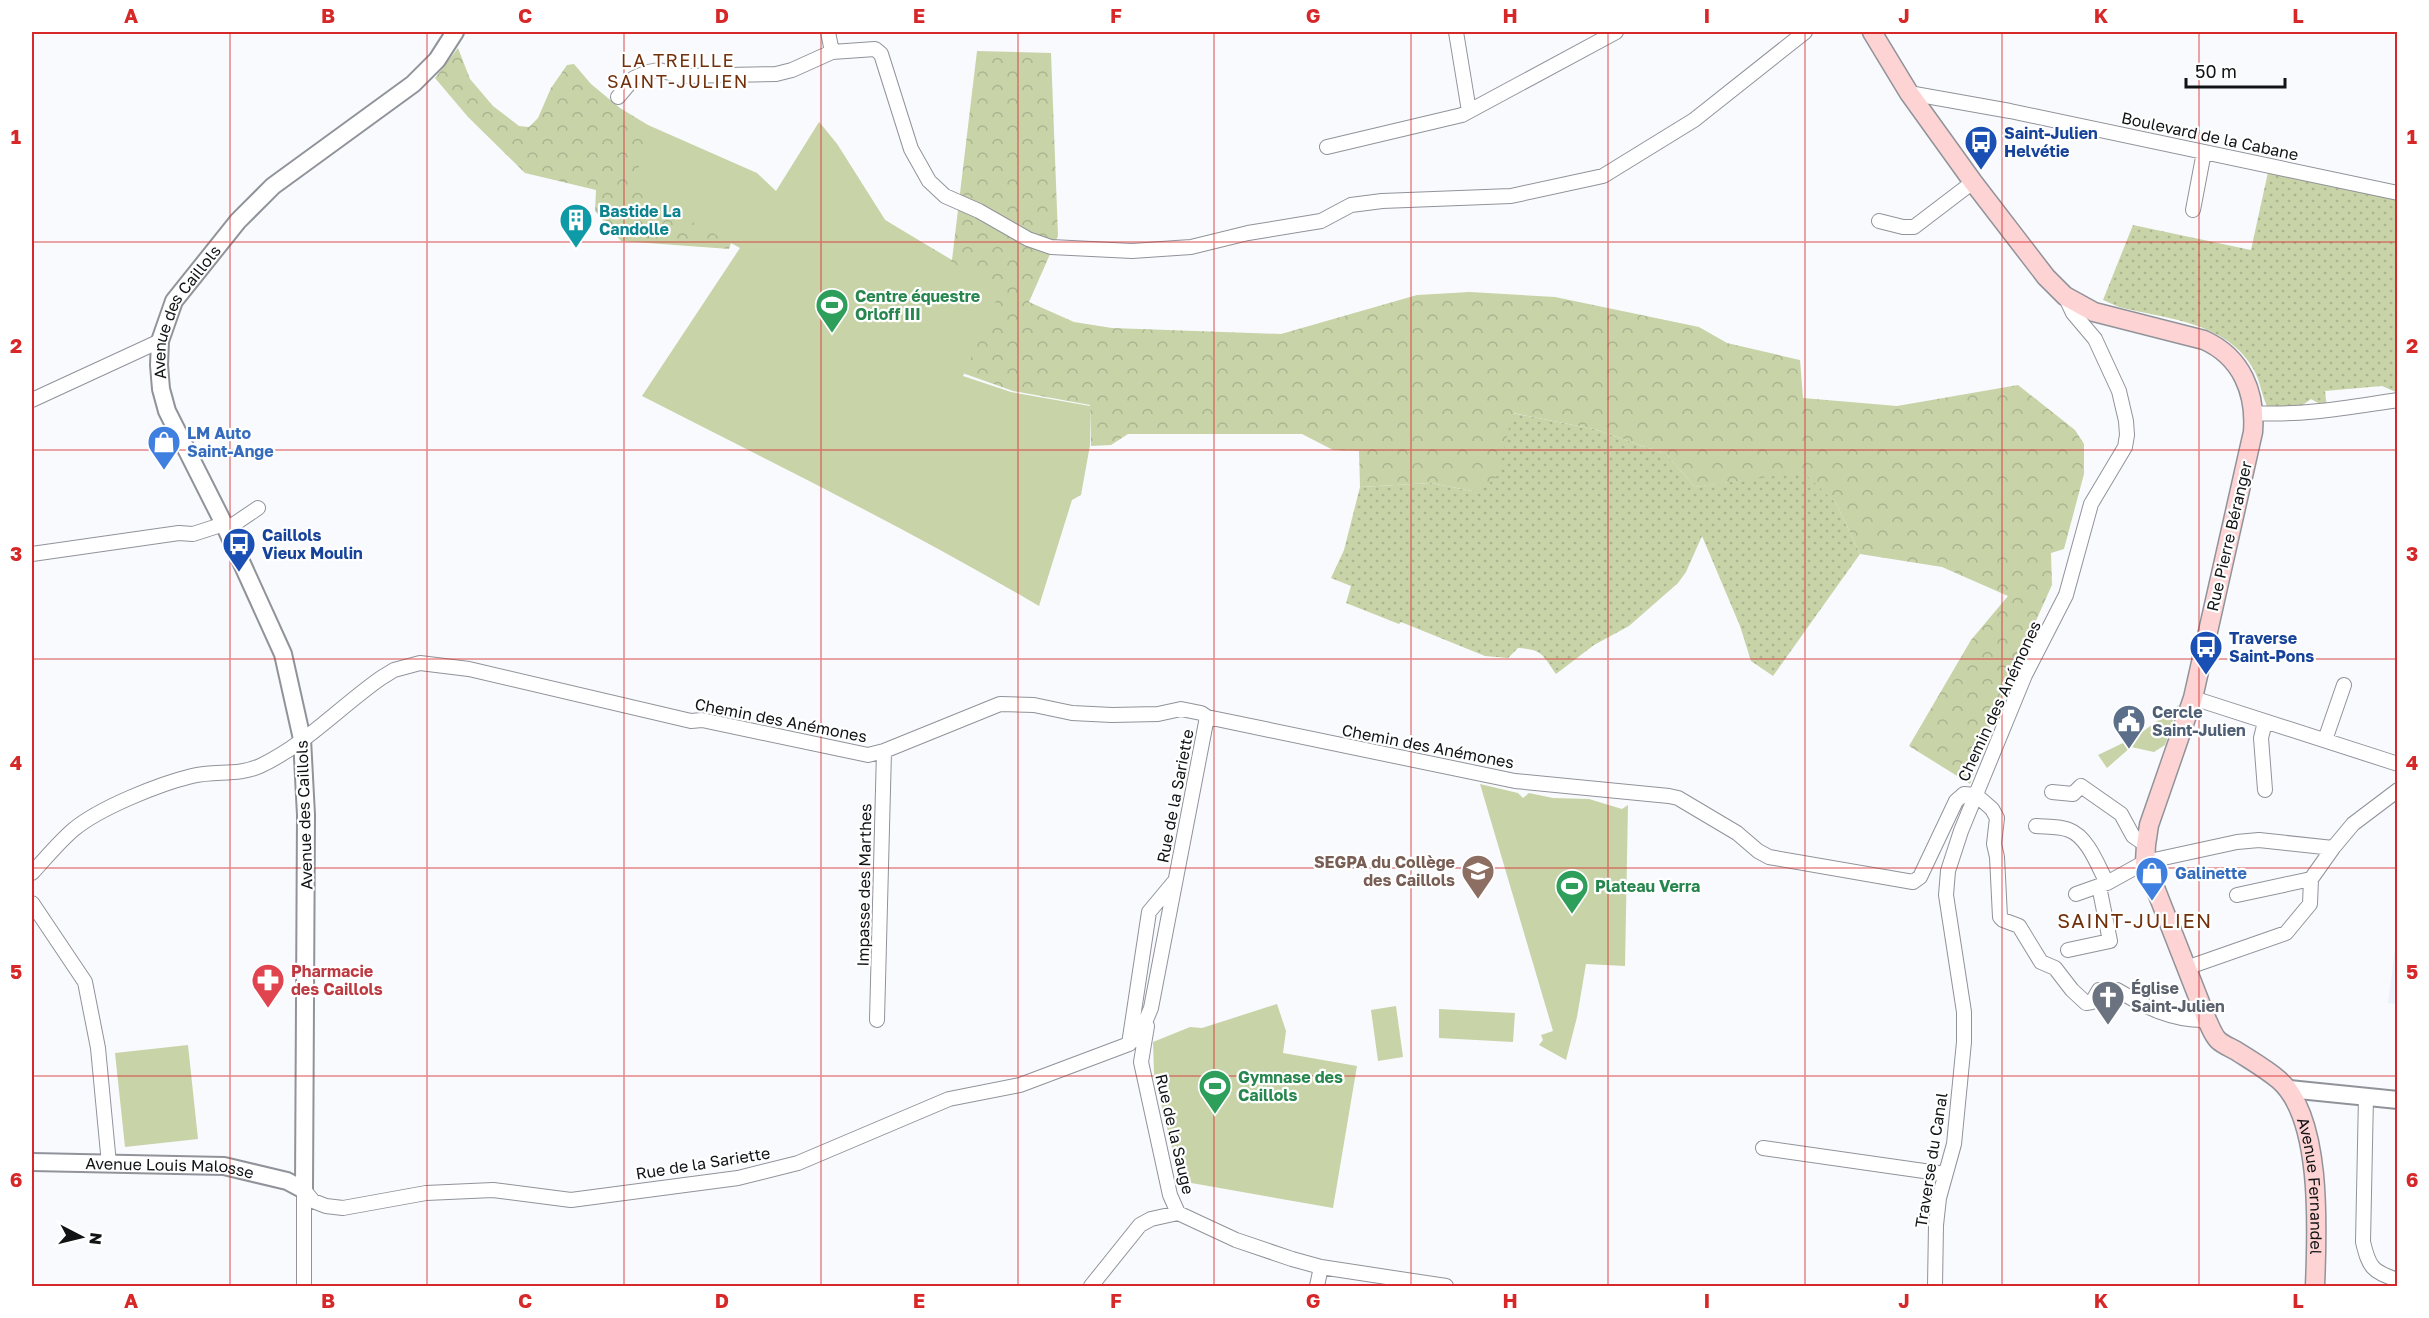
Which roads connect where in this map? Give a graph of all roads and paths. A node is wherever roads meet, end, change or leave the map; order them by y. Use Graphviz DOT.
graph roads {
  1 [pos="455,32"];
  2 [pos="828,32"];
  3 [pos="1456,32"];
  4 [pos="1616,32"];
  5 [pos="1805,32"];
  6 [pos="1872,32"];
  7 [pos="832,52"];
  8 [pos="1910,93"];
  9 [pos="618,97"];
  10 [pos="1469,111"];
  11 [pos="1327,147"];
  12 [pos="2204,152"];
  13 [pos="1973,182"];
  14 [pos="2397,193"];
  15 [pos="2193,210"];
  16 [pos="1879,221"];
  17 [pos="2065,296"];
  18 [pos="160,341"];
  19 [pos="32,400"];
  20 [pos="2397,400"];
  21 [pos="2254,414"];
  22 [pos="258,508"];
  23 [pos="226,526"];
  24 [pos="32,554"];
  25 [pos="2344,686"];
  26 [pos="2193,698"];
  27 [pos="1207,717"];
  28 [pos="2265,722"];
  29 [pos="302,739"];
  30 [pos="2325,740"];
  31 [pos="884,751"];
  32 [pos="2397,764"];
  33 [pos="2265,790"];
  34 [pos="2397,790"];
  35 [pos="2052,792"];
  36 [pos="1976,795"];
  37 [pos="2036,825"];
  38 [pos="2333,848"];
  39 [pos="2145,854"];
  40 [pos="32,873"];
  41 [pos="2311,879"];
  42 [pos="1175,880"];
  43 [pos="2103,884"];
  44 [pos="2076,894"];
  45 [pos="2237,895"];
  46 [pos="32,903"];
  47 [pos="2068,950"];
  48 [pos="2186,968"];
  49 [pos="1149,1018"];
  50 [pos="878,1020"];
  51 [pos="2207,1020"];
  52 [pos="1129,1044"];
  53 [pos="1141,1062"];
  54 [pos="2289,1089"];
  55 [pos="2366,1096"];
  56 [pos="2397,1100"];
  57 [pos="1763,1148"];
  58 [pos="32,1162"];
  59 [pos="109,1164"];
  60 [pos="1945,1174"];
  61 [pos="304,1190"];
  62 [pos="1178,1213"];
  63 [pos="1321,1267"];
  64 [pos="2397,1280"];
  65 [pos="304,1287"];
  66 [pos="1091,1287"];
  67 [pos="1317,1287"];
  68 [pos="1446,1287"];
  69 [pos="1935,1287"];
  70 [pos="2315,1287"];
  1 -- 18 [label="street, Avenue des Caillols"];
  2 -- 7 [label="street"];
  3 -- 10 [label="street"];
  4 -- 10 [label="street"];
  5 -- 7 [label="street"];
  6 -- 8 [label="main road, Rue Pierre Béranger"];
  7 -- 9 [label="street"];
  8 -- 12 [label="street, Boulevard de la Cabane"];
  8 -- 13 [label="main road, Rue Pierre Béranger"];
  10 -- 11 [label="street"];
  12 -- 14 [label="street, Boulevard de la Cabane"];
  12 -- 15 [label="street"];
  13 -- 16 [label="street"];
  13 -- 17 [label="main road, Rue Pierre Béranger"];
  17 -- 21 [label="main road, Rue Pierre Béranger"];
  17 -- 36 [label="street, Chemin des Anémones"];
  18 -- 19 [label="street"];
  18 -- 23 [label="street, Avenue des Caillols"];
  20 -- 21 [label="street"];
  21 -- 26 [label="main road, Rue Pierre Béranger"];
  22 -- 23 [label="street"];
  23 -- 24 [label="street"];
  23 -- 29 [label="street, Avenue des Caillols"];
  25 -- 30 [label="street"];
  26 -- 28 [label="street"];
  26 -- 39 [label="main road, Rue Pierre Béranger"];
  27 -- 31 [label="street, Chemin des Anémones"];
  27 -- 36 [label="street, Chemin des Anémones"];
  27 -- 42 [label="street, Rue de la Sariette"];
  28 -- 30 [label="street"];
  28 -- 33 [label="street"];
  29 -- 31 [label="street, Chemin des Anémones"];
  29 -- 40 [label="street, Chemin des Anémones"];
  29 -- 61 [label="street, Avenue des Caillols"];
  30 -- 32 [label="street"];
  31 -- 50 [label="street, Impasse des Marthes"];
  34 -- 38 [label="street"];
  35 -- 39 [label="street"];
  36 -- 51 [label="street"];
  36 -- 60 [label="street, Traverse du Canal"];
  37 -- 43 [label="street"];
  38 -- 39 [label="street"];
  38 -- 41 [label="street"];
  39 -- 43 [label="street"];
  39 -- 48 [label="main road"];
  41 -- 45 [label="street"];
  41 -- 48 [label="street"];
  42 -- 49 [label="street, Rue de la Sariette"];
  42 -- 52 [label="street, Rue de la Sariette"];
  43 -- 44 [label="street"];
  43 -- 47 [label="street"];
  46 -- 59 [label="street"];
  48 -- 51 [label="main road"];
  49 -- 52 [label="street, Rue de la Sariette"];
  49 -- 53 [label="street, Rue de la Sauge"];
  51 -- 54 [label="main road"];
  52 -- 53 [label="street, Rue de la Sauge"];
  52 -- 61 [label="street, Rue de la Sariette"];
  53 -- 62 [label="street, Rue de la Sauge"];
  54 -- 55 [label="street"];
  54 -- 70 [label="main road, Avenue Fernandel"];
  55 -- 56 [label="street"];
  55 -- 64 [label="street"];
  57 -- 60 [label="street"];
  58 -- 59 [label="street, Avenue Louis Malosse"];
  59 -- 61 [label="street, Avenue Louis Malosse"];
  60 -- 69 [label="street, Traverse du Canal"];
  61 -- 65 [label="street, Avenue des Caillols"];
  62 -- 63 [label="street"];
  62 -- 66 [label="street"];
  63 -- 67 [label="street"];
  63 -- 68 [label="street"];
}
